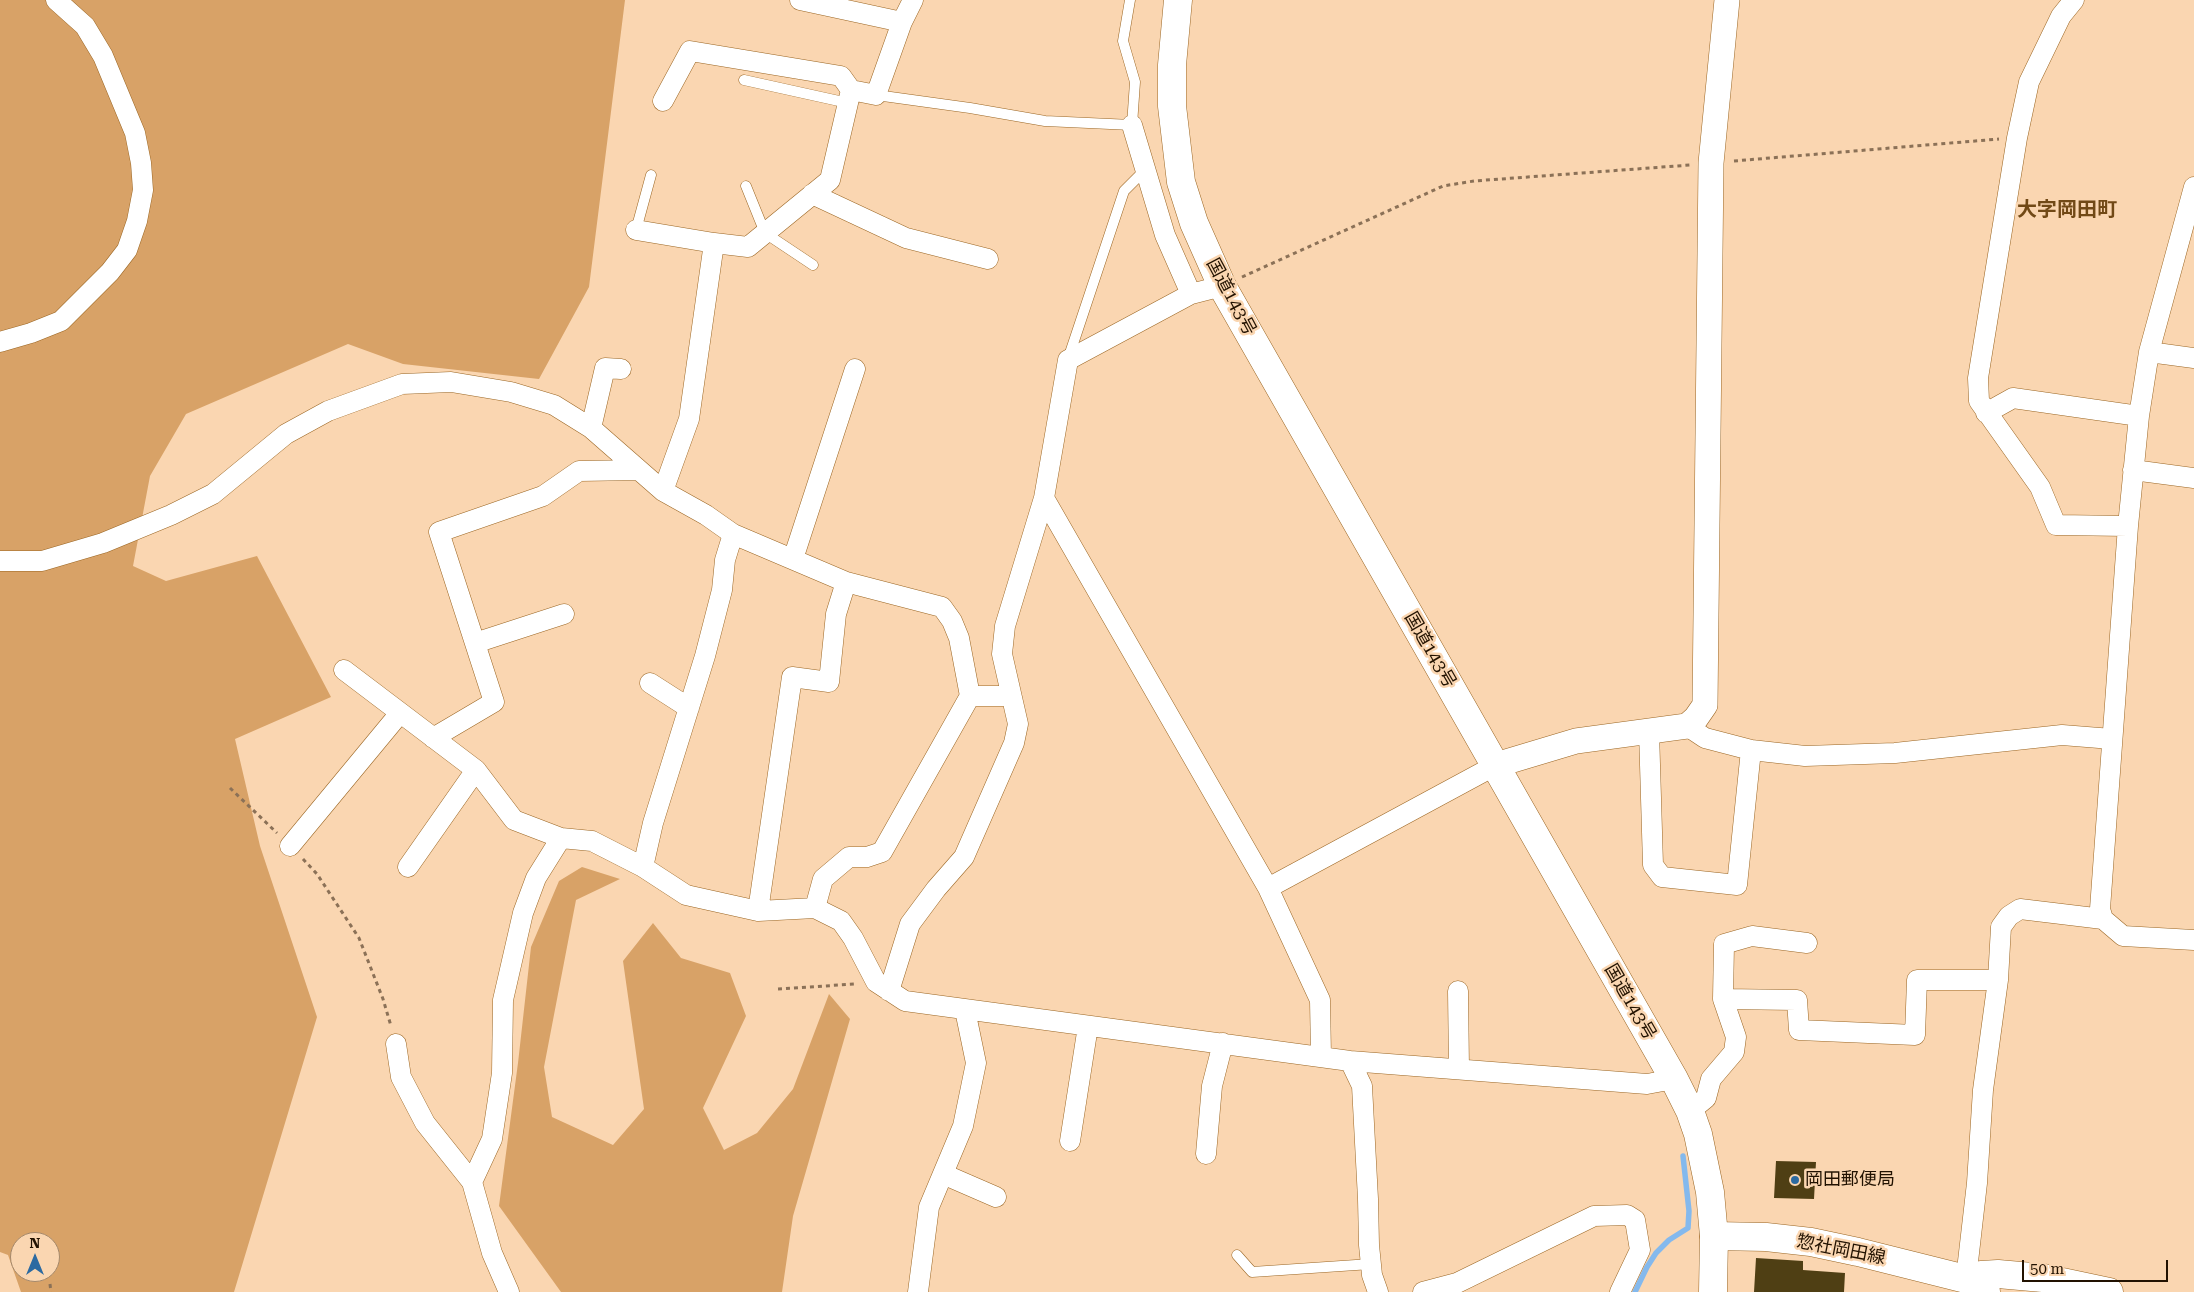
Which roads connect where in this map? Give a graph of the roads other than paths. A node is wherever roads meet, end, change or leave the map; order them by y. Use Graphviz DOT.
graph roads {
  1 [pos="56,0"];
  2 [pos="800,0"];
  3 [pos="913,0"];
  4 [pos="1130,0"];
  5 [pos="1178,0"];
  6 [pos="1727,0"];
  7 [pos="2074,0"];
  8 [pos="902,22"];
  9 [pos="744,80"];
  10 [pos="876,95"];
  11 [pos="850,96"];
  12 [pos="663,100"];
  13 [pos="1132,125"];
  14 [pos="1146,170"];
  15 [pos="651,175"];
  16 [pos="746,186"];
  17 [pos="2194,187"];
  18 [pos="812,194"];
  19 [pos="636,230"];
  20 [pos="765,233"];
  21 [pos="714,243"];
  22 [pos="988,259"];
  23 [pos="813,265"];
  24 [pos="1222,286"];
  25 [pos="1191,294"];
  26 [pos="0,342"];
  27 [pos="2149,352"];
  28 [pos="2194,358"];
  29 [pos="1068,360"];
  30 [pos="621,369"];
  31 [pos="855,369"];
  32 [pos="1986,412"];
  33 [pos="2139,416"];
  34 [pos="591,428"];
  35 [pos="638,470"];
  36 [pos="2133,470"];
  37 [pos="2194,478"];
  38 [pos="663,491"];
  39 [pos="1044,498"];
  40 [pos="2128,526"];
  41 [pos="733,534"];
  42 [pos="793,559"];
  43 [pos="0,561"];
  44 [pos="846,582"];
  45 [pos="564,614"];
  46 [pos="475,643"];
  47 [pos="344,670"];
  48 [pos="650,683"];
  49 [pos="970,696"];
  50 [pos="1012,696"];
  51 [pos="689,708"];
  52 [pos="400,713"];
  53 [pos="1687,726"];
  54 [pos="1649,731"];
  55 [pos="433,738"];
  56 [pos="2112,739"];
  57 [pos="1751,750"];
  58 [pos="1496,765"];
  59 [pos="476,770"];
  60 [pos="560,838"];
  61 [pos="290,846"];
  62 [pos="408,867"];
  63 [pos="643,868"];
  64 [pos="1268,888"];
  65 [pos="815,908"];
  66 [pos="758,911"];
  67 [pos="2103,919"];
  68 [pos="2194,940"];
  69 [pos="1807,943"];
  70 [pos="1998,980"];
  71 [pos="882,987"];
  72 [pos="1458,991"];
  73 [pos="1723,999"];
  74 [pos="965,1010"];
  75 [pos="1088,1026"];
  76 [pos="1223,1043"];
  77 [pos="396,1044"];
  78 [pos="1321,1056"];
  79 [pos="1350,1061"];
  80 [pos="1459,1069"];
  81 [pos="1674,1078"];
  82 [pos="1690,1111"];
  83 [pos="1070,1141"];
  84 [pos="1206,1154"];
  85 [pos="943,1174"];
  86 [pos="472,1182"];
  87 [pos="996,1197"];
  88 [pos="1714,1236"];
  89 [pos="1237,1255"];
  90 [pos="1371,1264"];
  91 [pos="1976,1286"];
  92 [pos="510,1292"];
  93 [pos="918,1292"];
  94 [pos="1378,1292"];
  95 [pos="1423,1292"];
  96 [pos="1620,1292"];
  97 [pos="1713,1292"];
  98 [pos="2109,1292"];
  1 -- 26 [label="street"];
  2 -- 8 [label="street"];
  3 -- 8 [label="street"];
  4 -- 13 [label="lane"];
  5 -- 24 [label="main road, 国道143号"];
  6 -- 53 [label="street"];
  7 -- 32 [label="street"];
  8 -- 10 [label="street"];
  9 -- 11 [label="lane"];
  10 -- 11 [label="street"];
  10 -- 13 [label="lane"];
  11 -- 12 [label="street"];
  11 -- 18 [label="street"];
  13 -- 14 [label="street"];
  14 -- 25 [label="street"];
  14 -- 29 [label="lane"];
  15 -- 19 [label="lane"];
  16 -- 20 [label="lane"];
  17 -- 27 [label="street"];
  18 -- 20 [label="street"];
  18 -- 22 [label="street"];
  19 -- 21 [label="street"];
  20 -- 21 [label="street"];
  20 -- 23 [label="lane"];
  21 -- 38 [label="street"];
  24 -- 25 [label="street"];
  24 -- 58 [label="main road, 国道143号"];
  25 -- 29 [label="street"];
  27 -- 28 [label="street"];
  27 -- 33 [label="street"];
  29 -- 39 [label="street"];
  30 -- 34 [label="street"];
  31 -- 42 [label="street"];
  32 -- 33 [label="street"];
  32 -- 40 [label="street"];
  33 -- 36 [label="street"];
  34 -- 35 [label="street"];
  34 -- 43 [label="street"];
  35 -- 38 [label="street"];
  35 -- 46 [label="street"];
  36 -- 37 [label="street"];
  36 -- 40 [label="street"];
  38 -- 41 [label="street"];
  39 -- 50 [label="street"];
  39 -- 64 [label="street"];
  40 -- 56 [label="street"];
  41 -- 42 [label="street"];
  41 -- 51 [label="street"];
  42 -- 44 [label="street"];
  44 -- 49 [label="street"];
  44 -- 66 [label="street"];
  45 -- 46 [label="street"];
  46 -- 55 [label="street"];
  47 -- 52 [label="street"];
  48 -- 51 [label="street"];
  49 -- 50 [label="street"];
  49 -- 65 [label="street"];
  50 -- 71 [label="street"];
  51 -- 63 [label="street"];
  52 -- 55 [label="street"];
  52 -- 61 [label="street"];
  53 -- 54 [label="street"];
  53 -- 57 [label="street"];
  54 -- 57 [label="street"];
  54 -- 58 [label="street"];
  55 -- 59 [label="street"];
  56 -- 57 [label="street"];
  56 -- 67 [label="street"];
  58 -- 64 [label="street"];
  58 -- 81 [label="main road, 国道143号"];
  59 -- 60 [label="street"];
  59 -- 62 [label="street"];
  60 -- 63 [label="street"];
  60 -- 86 [label="street"];
  63 -- 66 [label="street"];
  64 -- 78 [label="street"];
  65 -- 66 [label="street"];
  65 -- 71 [label="street"];
  67 -- 68 [label="street"];
  67 -- 70 [label="street"];
  69 -- 73 [label="street"];
  70 -- 73 [label="street"];
  70 -- 91 [label="street"];
  71 -- 74 [label="street"];
  72 -- 80 [label="street"];
  73 -- 82 [label="street"];
  74 -- 75 [label="street"];
  74 -- 85 [label="street"];
  75 -- 76 [label="street"];
  75 -- 83 [label="street"];
  76 -- 78 [label="street"];
  76 -- 84 [label="street"];
  77 -- 86 [label="street"];
  78 -- 79 [label="street"];
  79 -- 80 [label="street"];
  79 -- 90 [label="street"];
  80 -- 81 [label="street"];
  81 -- 82 [label="main road, 国道143号"];
  82 -- 88 [label="main road, 国道143号"];
  85 -- 87 [label="street"];
  85 -- 93 [label="street"];
  86 -- 92 [label="street"];
  88 -- 91 [label="main road, 惣社岡田線"];
  88 -- 97 [label="main road, 国道143号"];
  89 -- 90 [label="lane"];
  90 -- 94 [label="street"];
  91 -- 98 [label="main road, 惣社岡田線"];
  95 -- 96 [label="street"];
}
